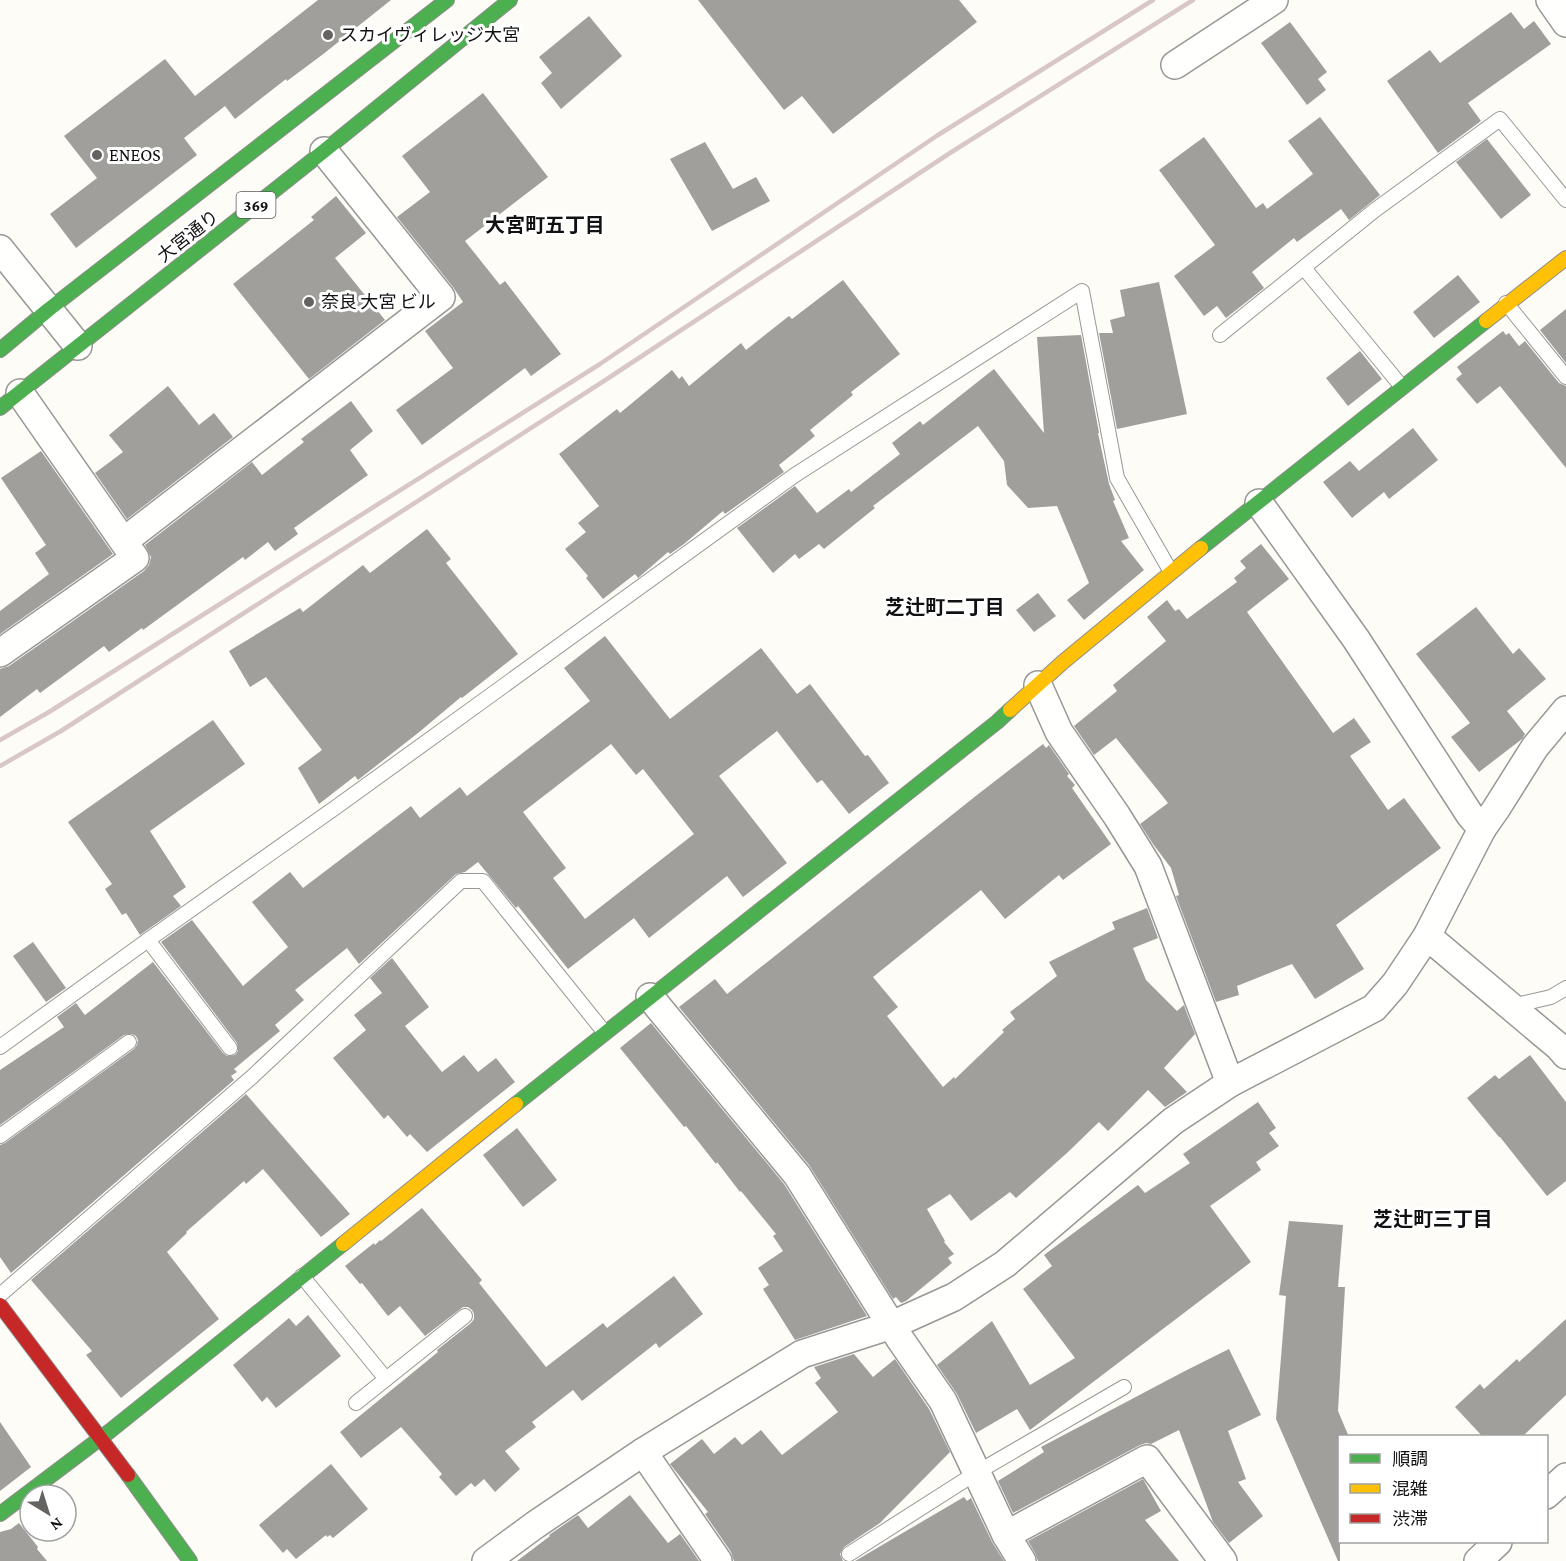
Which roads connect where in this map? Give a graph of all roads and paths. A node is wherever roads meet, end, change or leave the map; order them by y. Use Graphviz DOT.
graph roads {
  1 [pos="447,0"];
  2 [pos="510,0"];
  3 [pos="1274,0"];
  4 [pos="1550,0"];
  5 [pos="1566,22"];
  6 [pos="1175,65"];
  7 [pos="324,151"];
  8 [pos="1566,200"];
  9 [pos="0,249"];
  10 [pos="1566,258"];
  11 [pos="1304,268"];
  12 [pos="1506,303"];
  13 [pos="48,310"];
  14 [pos="1220,335"];
  15 [pos="78,346"];
  16 [pos="0,350"];
  17 [pos="1566,377"];
  18 [pos="1402,387"];
  19 [pos="10,401"];
  20 [pos="1259,503"];
  21 [pos="124,541"];
  22 [pos="1171,572"];
  23 [pos="0,653"];
  24 [pos="1038,685"];
  25 [pos="1566,710"];
  26 [pos="1482,829"];
  27 [pos="1428,936"];
  28 [pos="148,940"];
  29 [pos="1566,988"];
  30 [pos="650,997"];
  31 [pos="1512,1006"];
  32 [pos="605,1033"];
  33 [pos="129,1042"];
  34 [pos="0,1047"];
  35 [pos="230,1048"];
  36 [pos="1566,1055"];
  37 [pos="1230,1083"];
  38 [pos="0,1136"];
  39 [pos="302,1276"];
  40 [pos="0,1295"];
  41 [pos="465,1316"];
  42 [pos="5,1321"];
  43 [pos="892,1325"];
  44 [pos="386,1379"];
  45 [pos="1124,1387"];
  46 [pos="356,1403"];
  47 [pos="101,1438"];
  48 [pos="643,1452"];
  49 [pos="976,1473"];
  50 [pos="0,1514"];
  51 [pos="1006,1535"];
  52 [pos="1497,1543"];
  53 [pos="849,1554"];
  54 [pos="189,1561"];
  55 [pos="486,1561"];
  56 [pos="718,1561"];
  57 [pos="1022,1561"];
  58 [pos="1223,1561"];
  59 [pos="1478,1561"];
  1 -- 13 [label="main road, 大宮通り / 369"];
  2 -- 7 [label="main road, 大宮通り / 369"];
  3 -- 6 [label="street"];
  4 -- 5 [label="street"];
  7 -- 15 [label="main road, 大宮通り / 369"];
  7 -- 21 [label="street"];
  8 -- 11 [label="lane"];
  9 -- 13 [label="street"];
  10 -- 12 [label="main road"];
  11 -- 14 [label="lane"];
  11 -- 18 [label="lane"];
  12 -- 17 [label="lane"];
  12 -- 18 [label="main road"];
  13 -- 15 [label="street"];
  13 -- 16 [label="main road, 大宮通り / 369"];
  15 -- 19 [label="main road, 大宮通り / 369"];
  18 -- 20 [label="main road"];
  19 -- 21 [label="street"];
  20 -- 22 [label="main road"];
  20 -- 26 [label="street"];
  21 -- 23 [label="street"];
  22 -- 24 [label="main road"];
  22 -- 28 [label="lane"];
  24 -- 30 [label="main road"];
  24 -- 37 [label="street"];
  25 -- 26 [label="street"];
  26 -- 27 [label="street"];
  27 -- 31 [label="street"];
  27 -- 37 [label="street"];
  28 -- 34 [label="lane"];
  28 -- 35 [label="lane"];
  29 -- 31 [label="lane"];
  30 -- 32 [label="main road"];
  30 -- 43 [label="street"];
  31 -- 36 [label="street"];
  32 -- 39 [label="main road"];
  32 -- 40 [label="lane"];
  33 -- 38 [label="lane"];
  37 -- 43 [label="street"];
  39 -- 44 [label="lane"];
  39 -- 47 [label="main road"];
  41 -- 44 [label="lane"];
  42 -- 47 [label="main road"];
  43 -- 48 [label="street"];
  43 -- 49 [label="street"];
  44 -- 46 [label="lane"];
  45 -- 49 [label="lane"];
  47 -- 50 [label="main road"];
  47 -- 54 [label="main road"];
  48 -- 55 [label="street"];
  48 -- 56 [label="street"];
  49 -- 51 [label="street"];
  49 -- 53 [label="lane"];
  51 -- 57 [label="street"];
  51 -- 58 [label="street"];
  52 -- 59 [label="street"];
}
